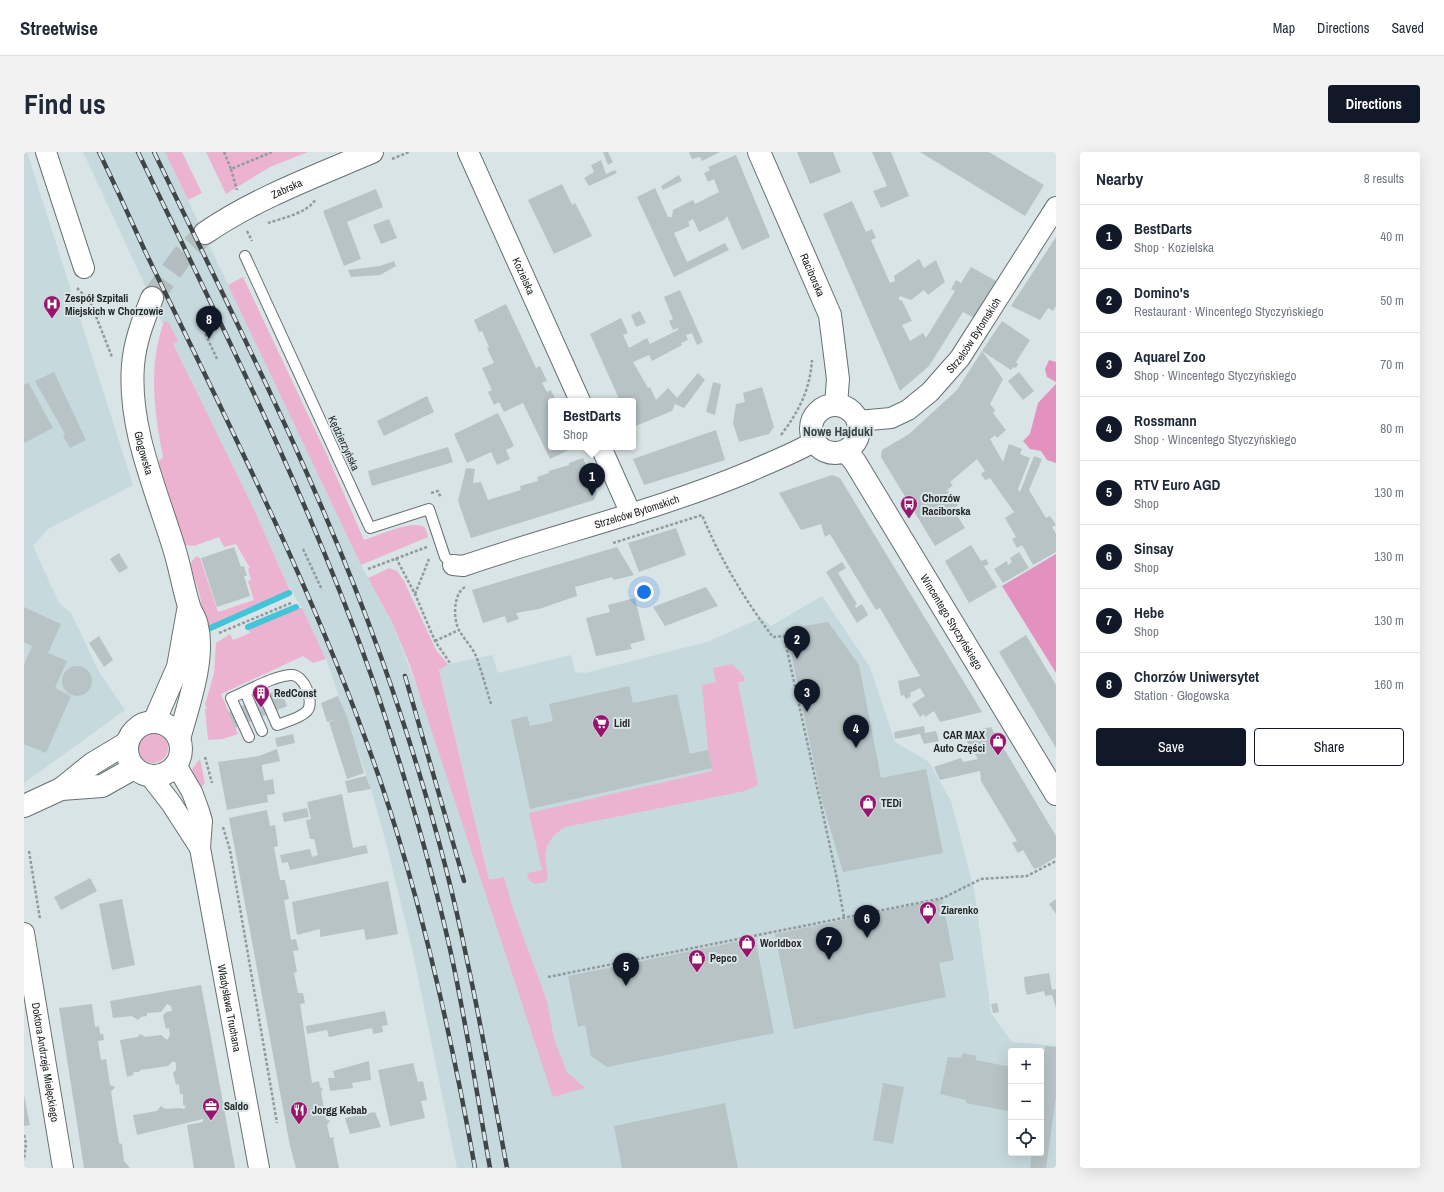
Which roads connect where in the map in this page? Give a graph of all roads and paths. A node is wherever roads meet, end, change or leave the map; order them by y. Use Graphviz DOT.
graph roads {
  1 [pos="46,152"];
  2 [pos="224,152"];
  3 [pos="272,152"];
  4 [pos="372,152"];
  5 [pos="468,152"];
  6 [pos="759,152"];
  7 [pos="231,169"];
  8 [pos="238,192"];
  9 [pos="306,208"];
  10 [pos="1056,208"];
  11 [pos="286,217"];
  12 [pos="246,229"];
  13 [pos="205,233"];
  14 [pos="253,244"];
  15 [pos="245,256"];
  16 [pos="84,268"];
  17 [pos="77,288"];
  18 [pos="152,298"];
  19 [pos="199,320"];
  20 [pos="813,353"];
  21 [pos="216,359"];
  22 [pos="113,361"];
  23 [pos="579,398"];
  24 [pos="836,405"];
  25 [pos="858,421"];
  26 [pos="780,436"];
  27 [pos="815,441"];
  28 [pos="602,450"];
  29 [pos="846,451"];
  30 [pos="424,496"];
  31 [pos="442,504"];
  32 [pos="631,514"];
  33 [pos="677,522"];
  34 [pos="430,546"];
  35 [pos="424,548"];
  36 [pos="303,549"];
  37 [pos="396,558"];
  38 [pos="453,566"];
  39 [pos="368,569"];
  40 [pos="468,585"];
  41 [pos="322,590"];
  42 [pos="415,594"];
  43 [pos="291,603"];
  44 [pos="189,606"];
  45 [pos="459,630"];
  46 [pos="216,635"];
  47 [pos="435,641"];
  48 [pos="450,663"];
  49 [pos="260,686"];
  50 [pos="245,692"];
  51 [pos="491,704"];
  52 [pos="154,722"];
  53 [pos="262,731"];
  54 [pos="249,737"];
  55 [pos="179,739"];
  56 [pos="127,743"];
  57 [pos="205,757"];
  58 [pos="176,765"];
  59 [pos="142,772"];
  60 [pos="61,789"];
  61 [pos="213,789"];
  62 [pos="1056,794"];
  63 [pos="24,806"];
  64 [pos="222,823"];
  65 [pos="200,848"];
  66 [pos="1056,861"];
  67 [pos="844,917"];
  68 [pos="24,933"];
  69 [pos="548,977"];
  70 [pos="277,1123"];
  71 [pos="24,1135"];
  72 [pos="24,1160"];
  73 [pos="63,1168"];
  74 [pos="259,1168"];
  1 -- 16 [label="street"];
  2 -- 7 [label="path"];
  3 -- 7 [label="path"];
  4 -- 13 [label="street, Zabrska"];
  5 -- 23 [label="street, Kozielska"];
  6 -- 24 [label="street, Raciborska"];
  7 -- 8 [label="path"];
  9 -- 11 [label="path"];
  10 -- 25 [label="street, Strzelców Bytomskich"];
  12 -- 14 [label="path"];
  15 -- 38 [label="lane, Kędzierzyńska"];
  17 -- 22 [label="path"];
  18 -- 44 [label="street, Głogowska"];
  19 -- 21 [label="path"];
  20 -- 26 [label="path"];
  24 -- 25 [label="street"];
  24 -- 27 [label="street"];
  25 -- 29 [label="street"];
  27 -- 29 [label="street"];
  27 -- 32 [label="street, Strzelców Bytomskich"];
  28 -- 32 [label="street"];
  29 -- 62 [label="street, Wincentego Styczyńskiego"];
  30 -- 31 [label="path"];
  32 -- 38 [label="street, Strzelców Bytomskich"];
  33 -- 67 [label="path"];
  34 -- 35 [label="path"];
  35 -- 37 [label="path"];
  35 -- 42 [label="path"];
  36 -- 41 [label="path"];
  37 -- 39 [label="path"];
  37 -- 42 [label="path"];
  40 -- 45 [label="path"];
  42 -- 47 [label="path"];
  43 -- 46 [label="path"];
  44 -- 52 [label="street, Głogowska"];
  44 -- 55 [label="street, Głogowska"];
  45 -- 47 [label="path"];
  45 -- 51 [label="path"];
  47 -- 48 [label="path"];
  49 -- 49 [label="lane"];
  49 -- 50 [label="lane"];
  50 -- 53 [label="lane"];
  50 -- 54 [label="lane"];
  52 -- 55 [label="street"];
  52 -- 56 [label="street"];
  55 -- 58 [label="street"];
  56 -- 59 [label="street"];
  56 -- 60 [label="street"];
  57 -- 61 [label="path"];
  58 -- 59 [label="street"];
  58 -- 65 [label="street, Władysława Truchana"];
  59 -- 60 [label="street"];
  59 -- 65 [label="street, Władysława Truchana"];
  60 -- 63 [label="street"];
  64 -- 70 [label="path"];
  65 -- 74 [label="street, Władysława Truchana"];
  66 -- 67 [label="path"];
  67 -- 69 [label="path"];
  68 -- 73 [label="street, Doktora Andrzeja Mielęckiego"];
  71 -- 72 [label="path"];
}
